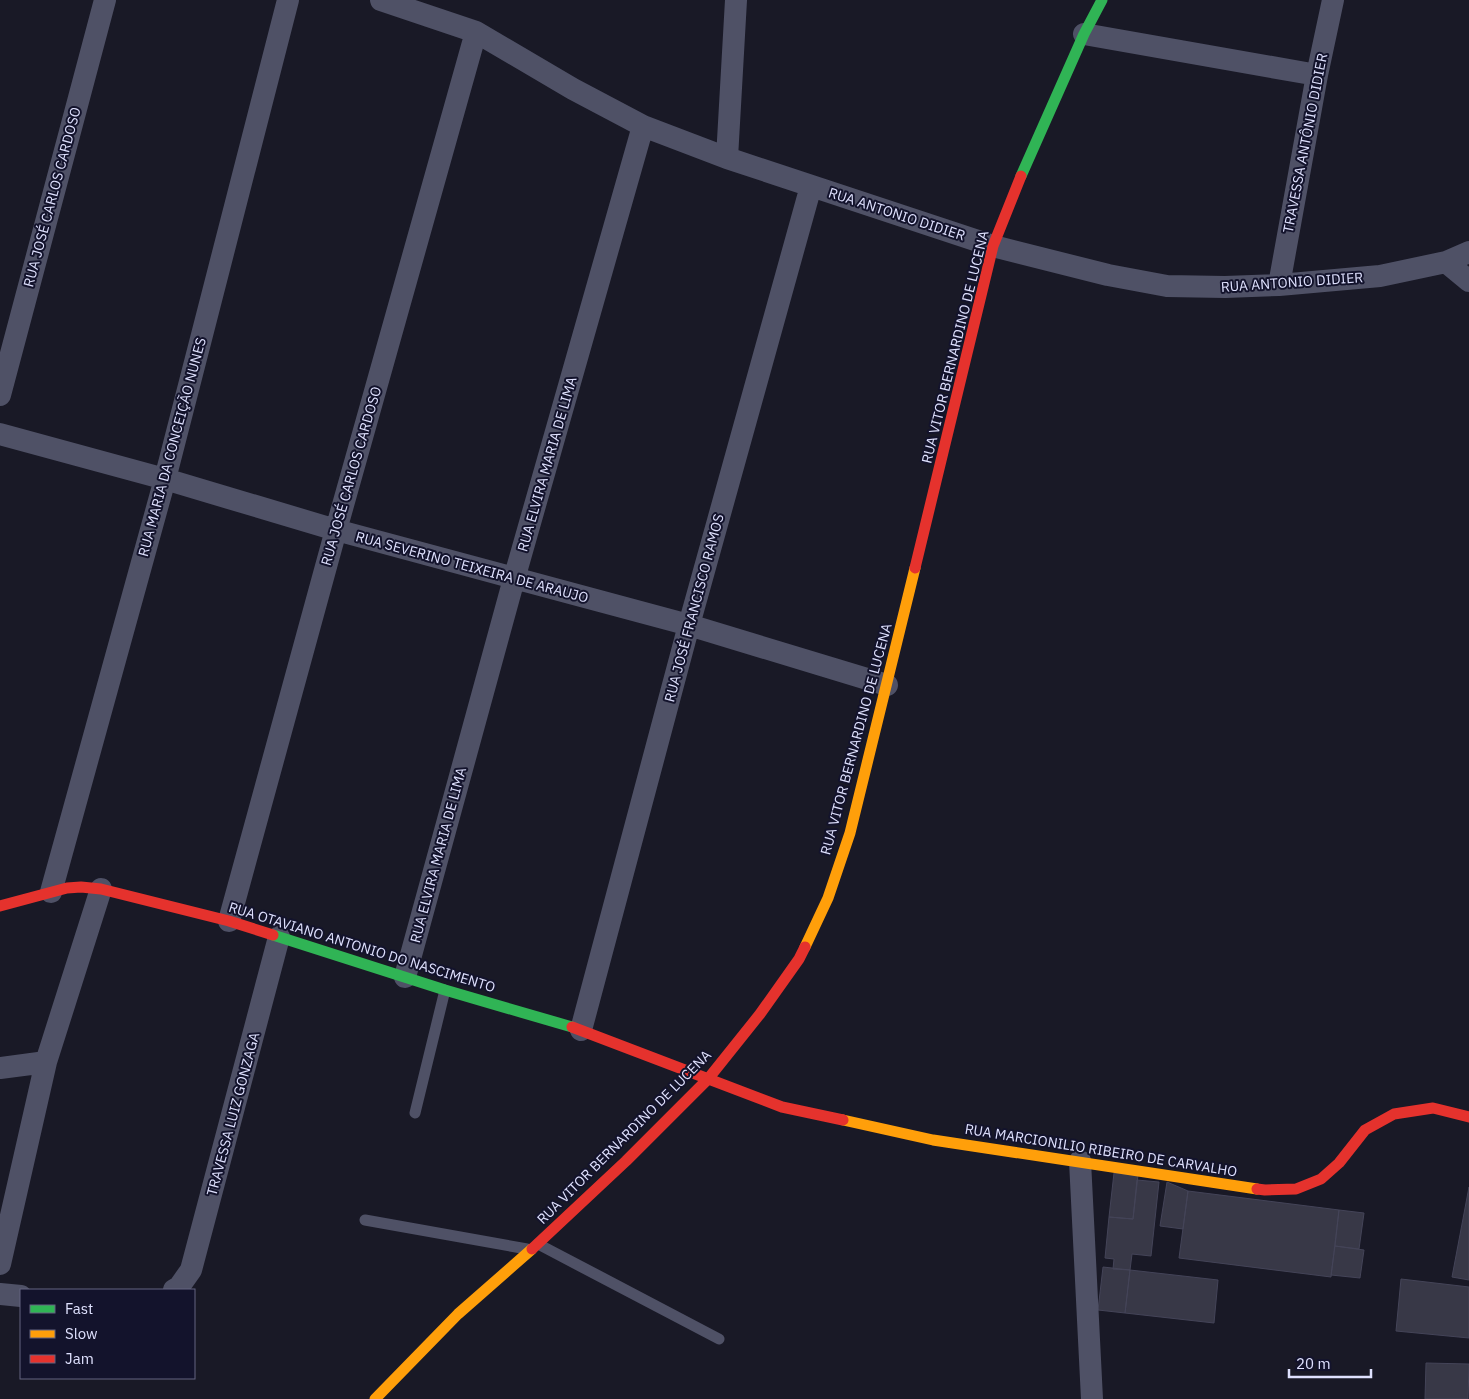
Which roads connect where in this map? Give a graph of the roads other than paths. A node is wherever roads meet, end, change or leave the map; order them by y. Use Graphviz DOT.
graph roads {
  1 [pos="104,0"];
  2 [pos="288,0"];
  3 [pos="381,0"];
  4 [pos="736,0"];
  5 [pos="1102,0"];
  6 [pos="1333,0"];
  7 [pos="476,32"];
  8 [pos="1084,34"];
  9 [pos="1317,75"];
  10 [pos="643,126"];
  11 [pos="727,158"];
  12 [pos="811,186"];
  13 [pos="993,246"];
  14 [pos="1469,252"];
  15 [pos="1446,262"];
  16 [pos="1469,281"];
  17 [pos="1279,285"];
  18 [pos="0,395"];
  19 [pos="0,434"];
  20 [pos="165,479"];
  21 [pos="336,530"];
  22 [pos="514,579"];
  23 [pos="689,625"];
  24 [pos="887,685"];
  25 [pos="101,889"];
  26 [pos="51,892"];
  27 [pos="0,906"];
  28 [pos="229,921"];
  29 [pos="279,937"];
  30 [pos="405,977"];
  31 [pos="445,990"];
  32 [pos="581,1030"];
  33 [pos="46,1062"];
  34 [pos="0,1068"];
  35 [pos="708,1079"];
  36 [pos="415,1113"];
  37 [pos="1469,1117"];
  38 [pos="1080,1161"];
  39 [pos="365,1220"];
  40 [pos="534,1247"];
  41 [pos="0,1264"];
  42 [pos="177,1289"];
  43 [pos="0,1294"];
  44 [pos="20,1296"];
  45 [pos="719,1339"];
  46 [pos="375,1399"];
  47 [pos="1092,1399"];
  1 -- 18 [label="street, RUA JOSÉ CARLOS CARDOSO"];
  2 -- 20 [label="street, RUA MARIA DA CONCEIÇÃO NUNES"];
  3 -- 7 [label="street, RUA ANTONIO DIDIER"];
  4 -- 11 [label="street"];
  5 -- 8 [label="street, RUA VITOR BERNARDINO DE LUCENA"];
  6 -- 9 [label="street, TRAVESSA ANTÔNIO DIDIER"];
  7 -- 10 [label="street, RUA ANTONIO DIDIER"];
  7 -- 21 [label="street, RUA JOSÉ CARLOS CARDOSO"];
  8 -- 9 [label="street"];
  8 -- 13 [label="street, RUA VITOR BERNARDINO DE LUCENA"];
  9 -- 17 [label="street, TRAVESSA ANTÔNIO DIDIER"];
  10 -- 11 [label="street, RUA ANTONIO DIDIER"];
  10 -- 22 [label="street, RUA ELVIRA MARIA DE LIMA"];
  11 -- 12 [label="street, RUA ANTONIO DIDIER"];
  12 -- 13 [label="street, RUA ANTONIO DIDIER"];
  12 -- 23 [label="street, RUA JOSÉ FRANCISCO RAMOS"];
  13 -- 17 [label="street, RUA ANTONIO DIDIER"];
  13 -- 24 [label="street, RUA VITOR BERNARDINO DE LUCENA"];
  14 -- 15 [label="street, RUA ANTONIO DIDIER"];
  15 -- 16 [label="street"];
  15 -- 17 [label="street, RUA ANTONIO DIDIER"];
  19 -- 20 [label="street, RUA SEVERINO TEIXEIRA DE ARAUJO"];
  20 -- 21 [label="street, RUA SEVERINO TEIXEIRA DE ARAUJO"];
  20 -- 26 [label="street, RUA MARIA DA CONCEIÇÃO NUNES"];
  21 -- 22 [label="street, RUA SEVERINO TEIXEIRA DE ARAUJO"];
  21 -- 28 [label="street, RUA JOSÉ CARLOS CARDOSO"];
  22 -- 23 [label="street, RUA SEVERINO TEIXEIRA DE ARAUJO"];
  22 -- 30 [label="street, RUA ELVIRA MARIA DE LIMA"];
  23 -- 24 [label="street, RUA SEVERINO TEIXEIRA DE ARAUJO"];
  23 -- 32 [label="street, RUA JOSÉ FRANCISCO RAMOS"];
  24 -- 35 [label="street, RUA VITOR BERNARDINO DE LUCENA"];
  25 -- 26 [label="street, RUA OTAVIANO ANTONIO DO NASCIMENTO"];
  25 -- 28 [label="street, RUA OTAVIANO ANTONIO DO NASCIMENTO"];
  25 -- 33 [label="street"];
  26 -- 27 [label="street, RUA OTAVIANO ANTONIO DO NASCIMENTO"];
  28 -- 29 [label="street, RUA OTAVIANO ANTONIO DO NASCIMENTO"];
  29 -- 30 [label="street, RUA OTAVIANO ANTONIO DO NASCIMENTO"];
  29 -- 42 [label="street, TRAVESSA LUIZ GONZAGA"];
  30 -- 31 [label="street, RUA OTAVIANO ANTONIO DO NASCIMENTO"];
  31 -- 32 [label="street, RUA OTAVIANO ANTONIO DO NASCIMENTO"];
  31 -- 36 [label="lane"];
  32 -- 35 [label="street, RUA OTAVIANO ANTONIO DO NASCIMENTO"];
  33 -- 34 [label="street"];
  33 -- 41 [label="street"];
  35 -- 38 [label="street, RUA MARCIONILIO RIBEIRO DE CARVALHO"];
  35 -- 40 [label="street, RUA VITOR BERNARDINO DE LUCENA"];
  37 -- 38 [label="street, RUA MARCIONILIO RIBEIRO DE CARVALHO"];
  38 -- 47 [label="street"];
  39 -- 40 [label="lane"];
  40 -- 45 [label="lane"];
  40 -- 46 [label="street, RUA VITOR BERNARDINO DE LUCENA"];
  43 -- 44 [label="street"];
}
